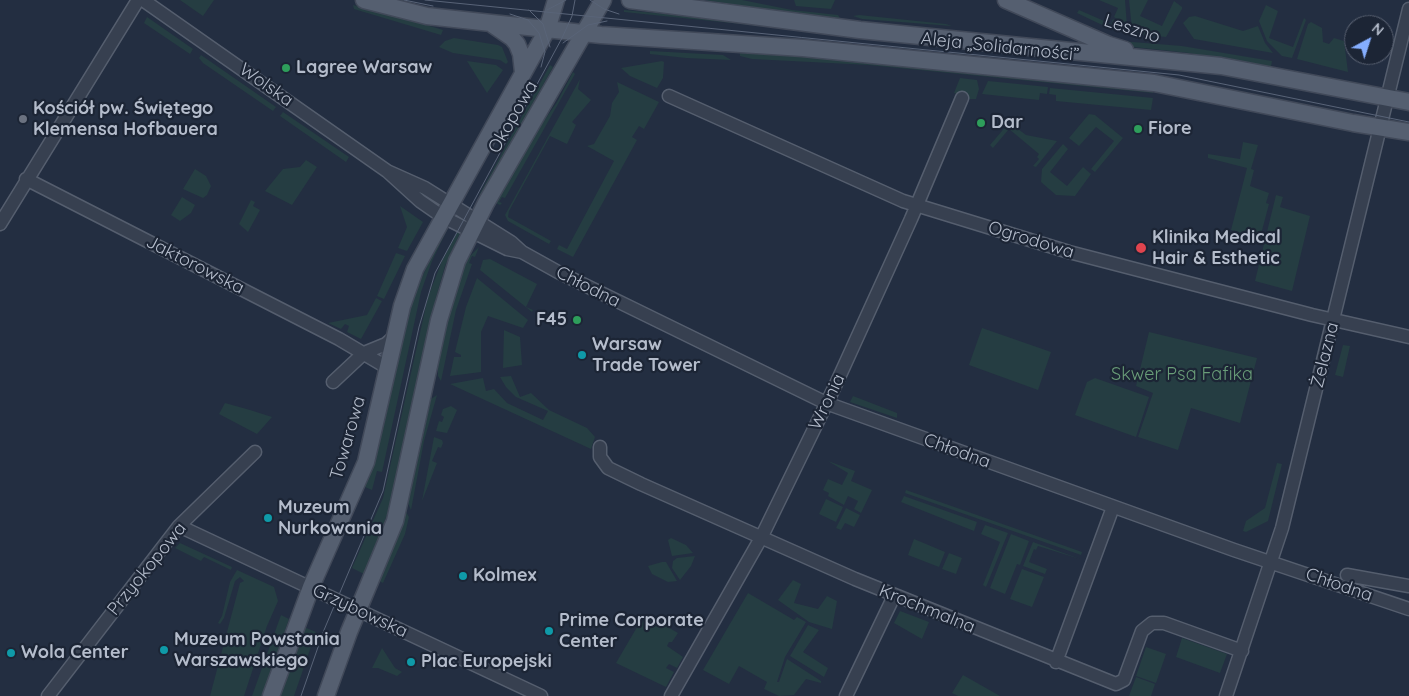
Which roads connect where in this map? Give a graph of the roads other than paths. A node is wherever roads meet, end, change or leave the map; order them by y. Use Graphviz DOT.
graph roads {
  1 [pos="138,0"];
  2 [pos="143,0"];
  3 [pos="364,0"];
  4 [pos="556,0"];
  5 [pos="603,0"];
  6 [pos="630,0"];
  7 [pos="1006,0"];
  8 [pos="1409,9"];
  9 [pos="489,22"];
  10 [pos="548,29"];
  11 [pos="583,33"];
  12 [pos="1163,60"];
  13 [pos="523,72"];
  14 [pos="669,96"];
  15 [pos="962,98"];
  16 [pos="1388,99"];
  17 [pos="1409,102"];
  18 [pos="1382,127"];
  19 [pos="1409,132"];
  20 [pos="26,178"];
  21 [pos="916,206"];
  22 [pos="460,219"];
  23 [pos="0,224"];
  24 [pos="1333,320"];
  25 [pos="394,337"];
  26 [pos="1409,337"];
  27 [pos="364,353"];
  28 [pos="388,368"];
  29 [pos="333,382"];
  30 [pos="826,403"];
  31 [pos="600,446"];
  32 [pos="255,452"];
  33 [pos="1113,507"];
  34 [pos="179,526"];
  35 [pos="761,538"];
  36 [pos="1272,562"];
  37 [pos="1347,575"];
  38 [pos="1409,586"];
  39 [pos="310,587"];
  40 [pos="894,596"];
  41 [pos="1409,609"];
  42 [pos="358,610"];
  43 [pos="1242,651"];
  44 [pos="1056,662"];
  45 [pos="48,696"];
  46 [pos="271,696"];
  47 [pos="326,696"];
  48 [pos="541,696"];
  49 [pos="671,696"];
  50 [pos="846,696"];
  51 [pos="1226,696"];
  1 -- 20 [label="street"];
  2 -- 22 [label="street, Wolska"];
  3 -- 9 [label="main road"];
  4 -- 10 [label="main road, Okopowa"];
  5 -- 11 [label="main road, Okopowa"];
  6 -- 12 [label="main road, Aleja „Solidarności”"];
  7 -- 12 [label="main road, Leszno"];
  8 -- 16 [label="street, Żelazna"];
  9 -- 10 [label="main road"];
  9 -- 13 [label="main road"];
  10 -- 11 [label="main road, Aleja „Solidarności”"];
  10 -- 13 [label="main road, Okopowa"];
  11 -- 18 [label="main road, Aleja „Solidarności”"];
  11 -- 22 [label="main road, Okopowa"];
  12 -- 16 [label="main road, Aleja „Solidarności”"];
  13 -- 22 [label="main road, Okopowa"];
  14 -- 21 [label="street, Ogrodowa"];
  15 -- 21 [label="street, Wronia"];
  16 -- 17 [label="main road, Aleja „Solidarności”"];
  16 -- 18 [label="street, Żelazna"];
  18 -- 19 [label="main road, Aleja „Solidarności”"];
  18 -- 24 [label="street, Żelazna"];
  20 -- 23 [label="street"];
  20 -- 27 [label="street, Jaktorowska"];
  21 -- 24 [label="street, Ogrodowa"];
  21 -- 30 [label="street, Wronia"];
  22 -- 25 [label="main road, Towarowa"];
  22 -- 30 [label="street, Chłodna"];
  22 -- 42 [label="main road"];
  24 -- 26 [label="street, Ogrodowa"];
  24 -- 36 [label="street, Żelazna"];
  25 -- 27 [label="street"];
  25 -- 28 [label="main road, Towarowa"];
  27 -- 28 [label="street, Jaktorowska"];
  27 -- 29 [label="street"];
  28 -- 39 [label="main road, Towarowa"];
  30 -- 33 [label="street, Chłodna"];
  30 -- 35 [label="street, Wronia"];
  31 -- 35 [label="street, Krochmalna"];
  32 -- 34 [label="street, Przyokopowa"];
  33 -- 36 [label="street, Chłodna"];
  33 -- 44 [label="street"];
  34 -- 39 [label="street, Grzybowska"];
  34 -- 45 [label="street, Przyokopowa"];
  35 -- 40 [label="street, Krochmalna"];
  35 -- 49 [label="street, Wronia"];
  36 -- 41 [label="street, Chłodna"];
  36 -- 43 [label="street, Żelazna"];
  37 -- 38 [label="street, Chłodna"];
  39 -- 42 [label="street, Grzybowska"];
  39 -- 46 [label="main road, Towarowa"];
  40 -- 44 [label="street, Krochmalna"];
  40 -- 50 [label="street"];
  42 -- 47 [label="main road"];
  42 -- 48 [label="street, Grzybowska"];
  43 -- 44 [label="street, Krochmalna"];
  43 -- 51 [label="street, Żelazna"];
}
